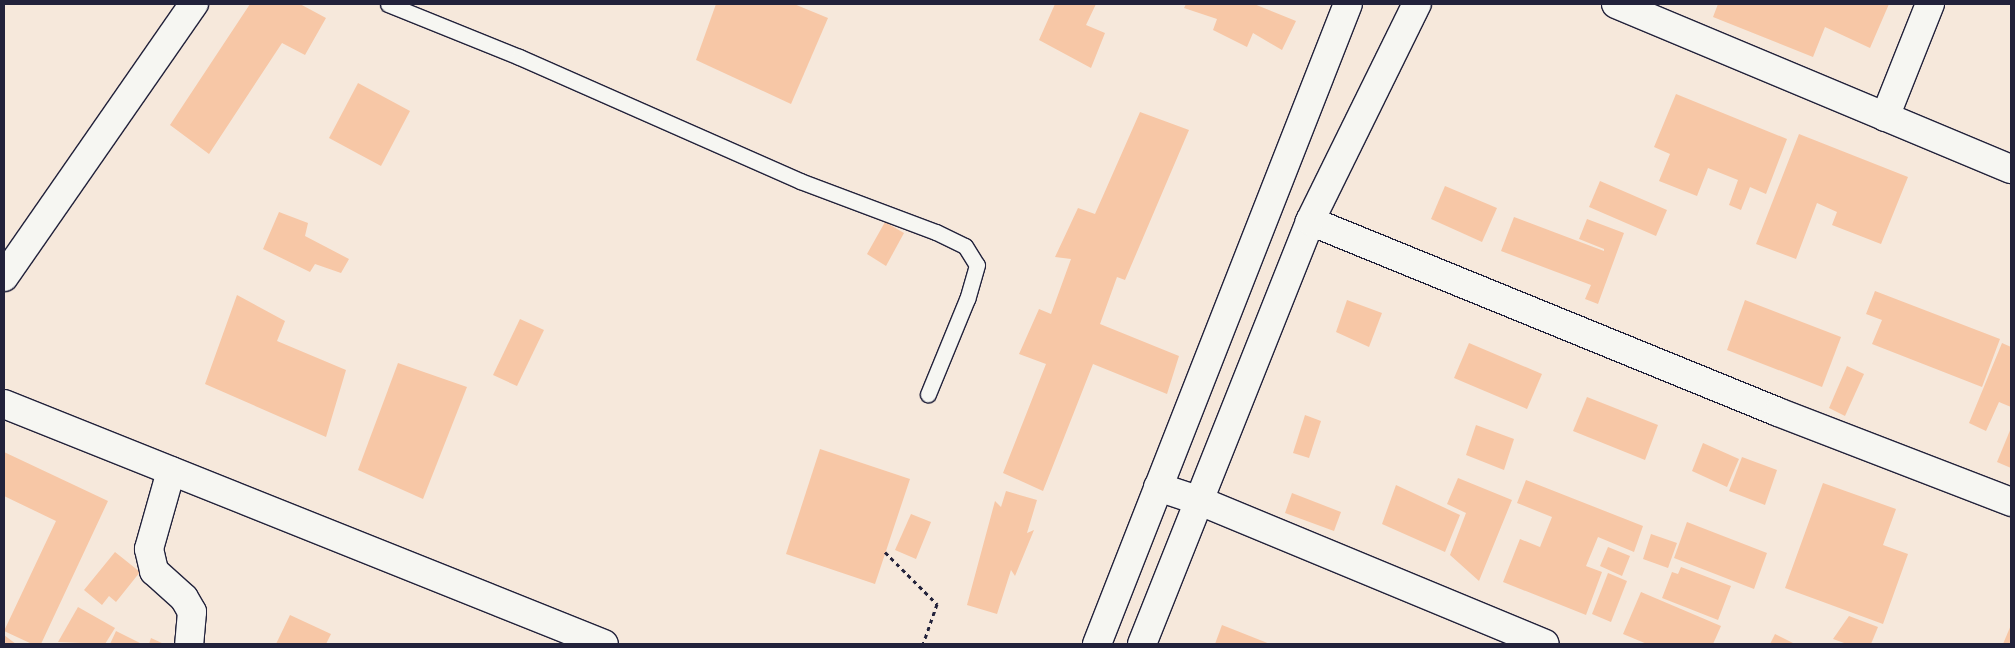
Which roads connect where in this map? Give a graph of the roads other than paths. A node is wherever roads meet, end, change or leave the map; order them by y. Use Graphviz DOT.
graph roads {
  1 [pos="194,4"];
  2 [pos="388,4"];
  3 [pos="1348,4"];
  4 [pos="1417,4"];
  5 [pos="1616,4"];
  6 [pos="1930,4"];
  7 [pos="1885,117"];
  8 [pos="2011,169"];
  9 [pos="1310,221"];
  10 [pos="4,277"];
  11 [pos="928,394"];
  12 [pos="4,404"];
  13 [pos="171,471"];
  14 [pos="1158,487"];
  15 [pos="1200,501"];
  16 [pos="2011,502"];
  17 [pos="189,644"];
  18 [pos="604,644"];
  19 [pos="1097,644"];
  20 [pos="1142,644"];
  21 [pos="1545,644"];
  1 -- 10 [label="street"];
  2 -- 11 [label="lane"];
  3 -- 14 [label="street"];
  4 -- 9 [label="street"];
  5 -- 7 [label="street"];
  6 -- 7 [label="street"];
  7 -- 8 [label="street"];
  9 -- 15 [label="street"];
  9 -- 16 [label="street"];
  12 -- 13 [label="street"];
  13 -- 17 [label="street"];
  13 -- 18 [label="street"];
  14 -- 15 [label="street"];
  14 -- 19 [label="street"];
  15 -- 20 [label="street"];
  15 -- 21 [label="street"];
}
